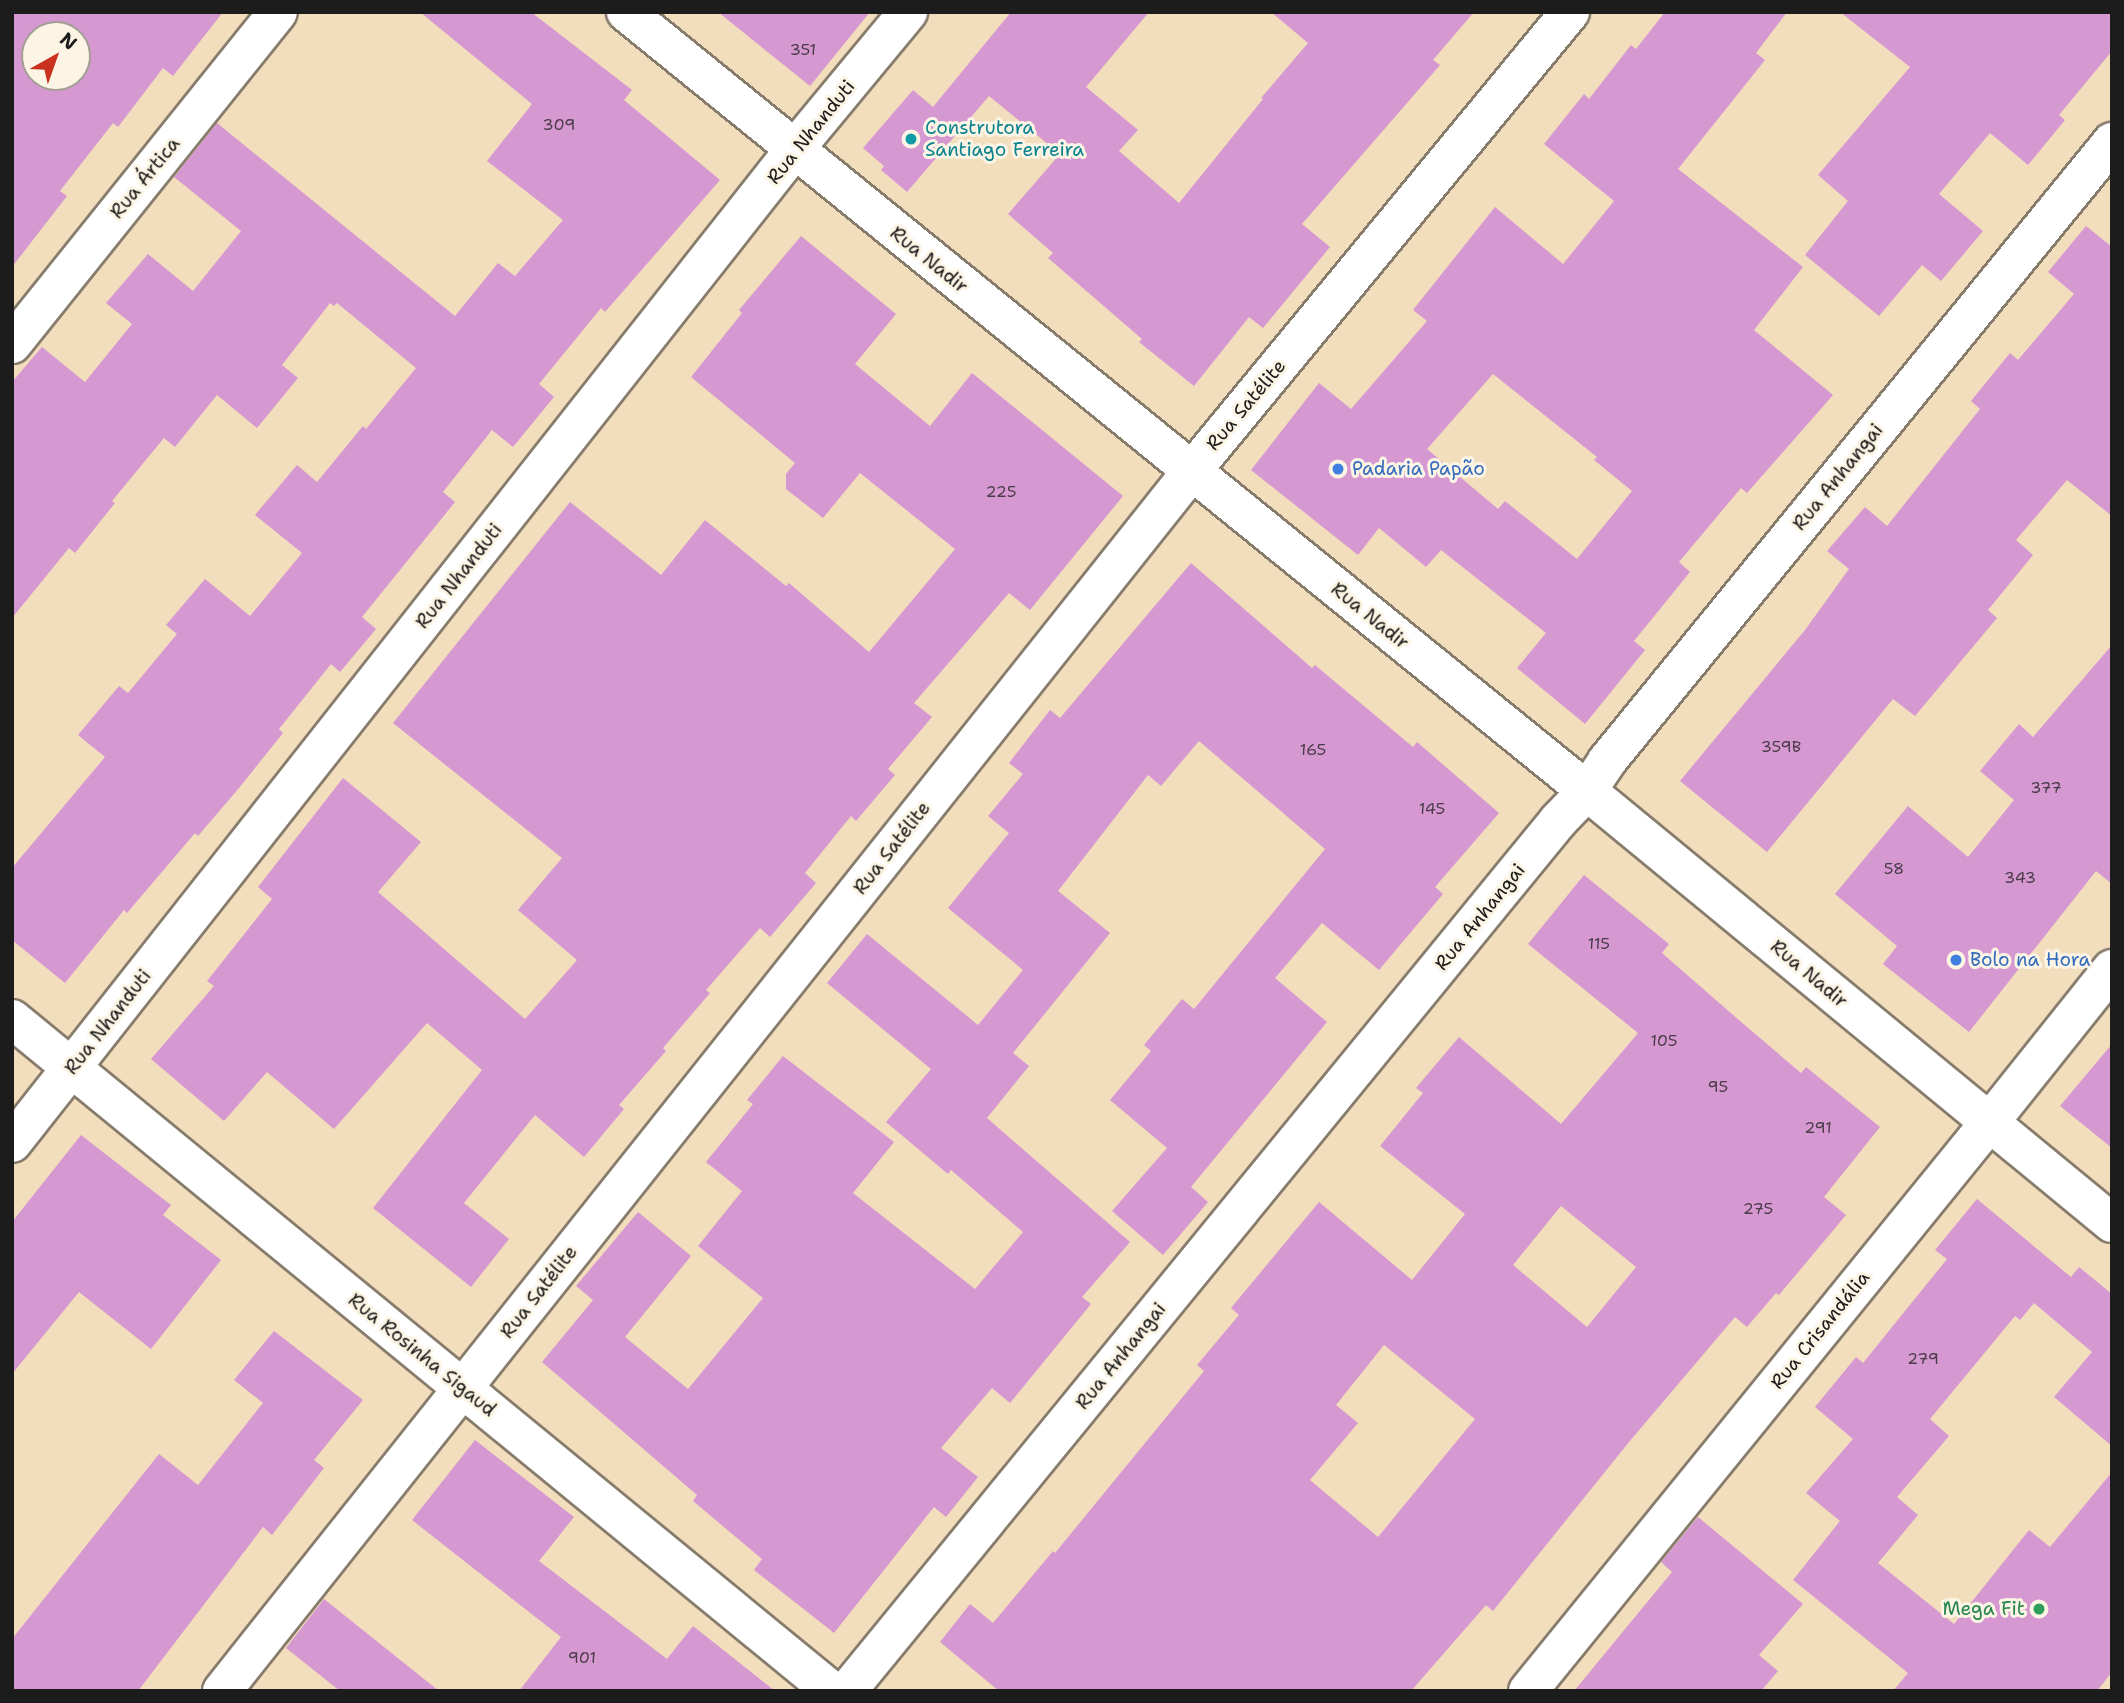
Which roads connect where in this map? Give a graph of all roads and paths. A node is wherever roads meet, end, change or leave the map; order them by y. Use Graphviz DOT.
graph roads {
  1 [pos="278,12"];
  2 [pos="626,12"];
  3 [pos="908,12"];
  4 [pos="1570,12"];
  5 [pos="2112,142"];
  6 [pos="794,150"];
  7 [pos="12,344"];
  8 [pos="1191,472"];
  9 [pos="1587,791"];
  10 [pos="2112,969"];
  11 [pos="12,1019"];
  12 [pos="71,1068"];
  13 [pos="1989,1123"];
  14 [pos="12,1143"];
  15 [pos="2112,1223"];
  16 [pos="463,1388"];
  17 [pos="222,1691"];
  18 [pos="832,1691"];
  19 [pos="848,1691"];
  20 [pos="1528,1691"];
  1 -- 7 [label="street, Rua Ártica"];
  2 -- 6 [label="street, Rua Nadir"];
  3 -- 6 [label="street, Rua Nhanduti"];
  4 -- 8 [label="street, Rua Satélite"];
  5 -- 9 [label="street, Rua Anhangai"];
  6 -- 8 [label="street, Rua Nadir"];
  6 -- 12 [label="street, Rua Nhanduti"];
  8 -- 9 [label="street, Rua Nadir"];
  8 -- 16 [label="street, Rua Satélite"];
  9 -- 13 [label="street, Rua Nadir"];
  9 -- 19 [label="street, Rua Anhangai"];
  10 -- 13 [label="street, Rua Crisandália"];
  11 -- 12 [label="street, Rua Rosinha Sigaud"];
  12 -- 14 [label="street, Rua Nhanduti"];
  12 -- 16 [label="street, Rua Rosinha Sigaud"];
  13 -- 15 [label="street, Rua Nadir"];
  13 -- 20 [label="street, Rua Crisandália"];
  16 -- 17 [label="street, Rua Satélite"];
  16 -- 18 [label="street, Rua Rosinha Sigaud"];
}
